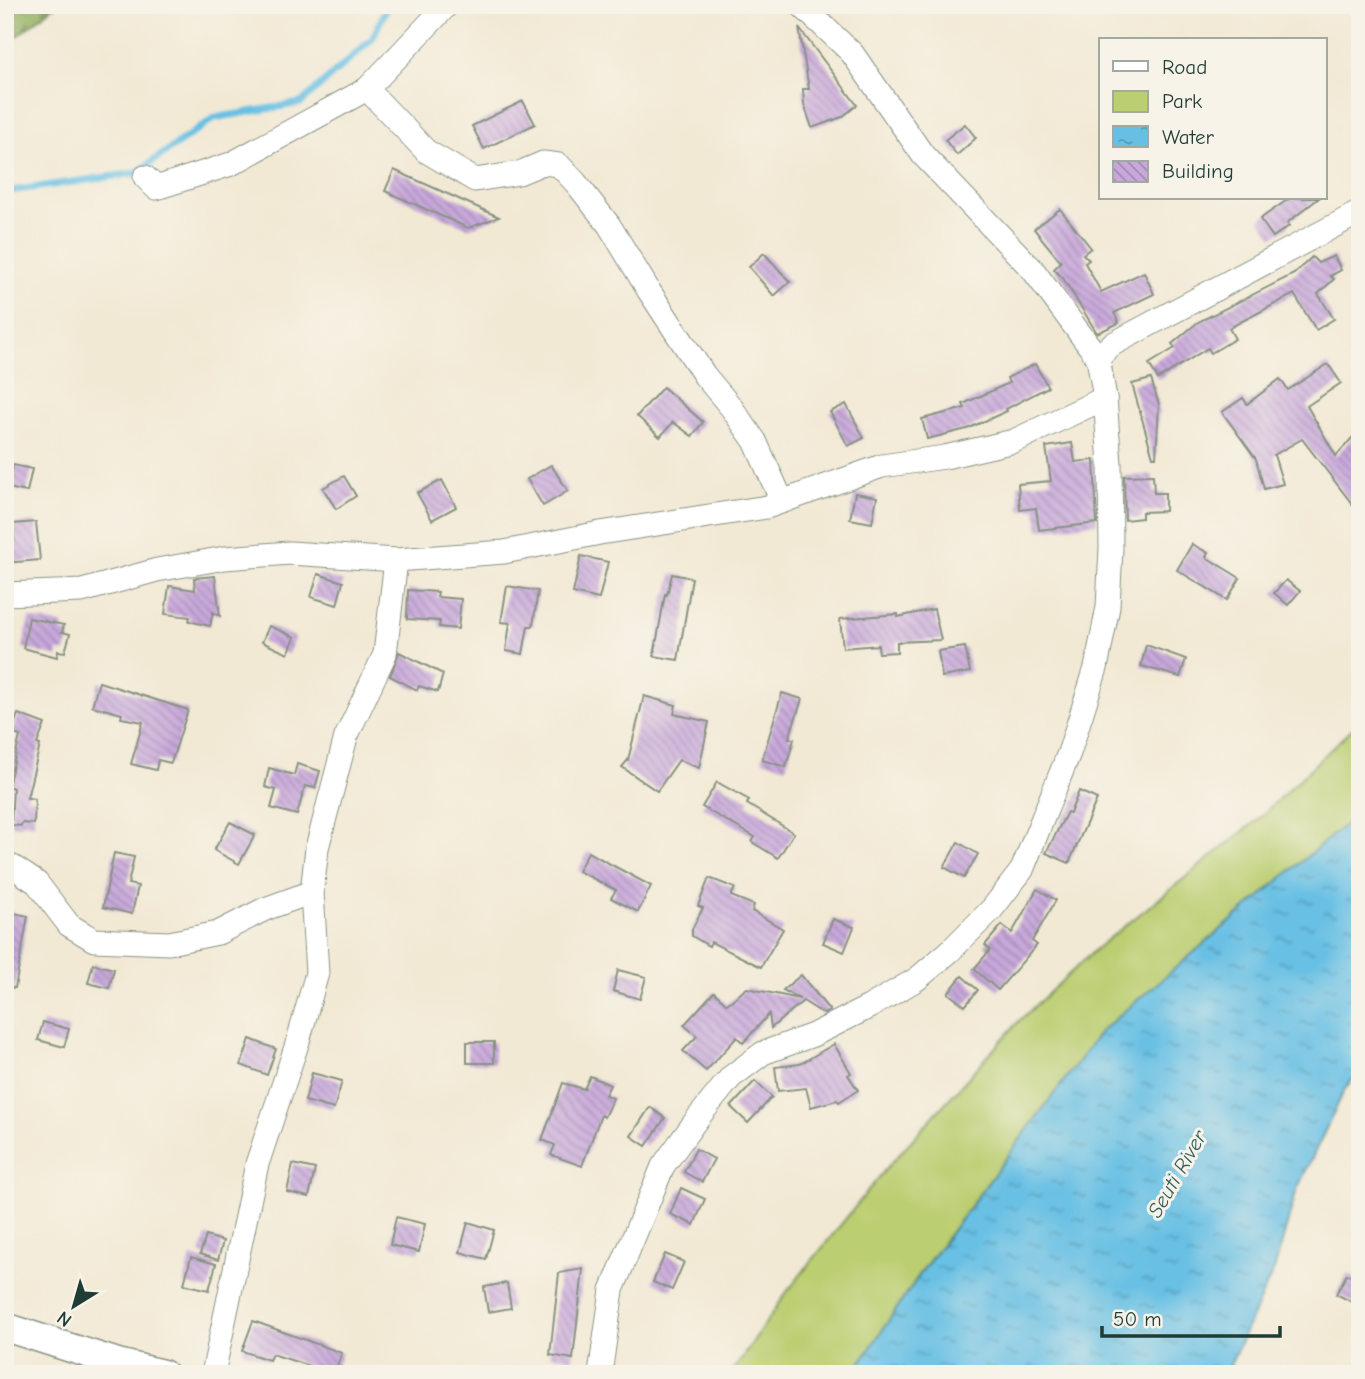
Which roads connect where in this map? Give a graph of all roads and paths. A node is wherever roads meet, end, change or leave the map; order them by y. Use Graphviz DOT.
graph roads {
  1 [pos="447,5"];
  2 [pos="801,5"];
  3 [pos="367,89"];
  4 [pos="145,177"];
  5 [pos="1360,212"];
  6 [pos="1098,358"];
  7 [pos="1105,398"];
  8 [pos="782,501"];
  9 [pos="396,560"];
  10 [pos="5,594"];
  11 [pos="5,865"];
  12 [pos="312,892"];
  13 [pos="5,1327"];
  14 [pos="163,1374"];
  15 [pos="213,1374"];
  16 [pos="600,1374"];
  1 -- 3 [label="street"];
  2 -- 6 [label="street"];
  3 -- 4 [label="street"];
  3 -- 8 [label="street"];
  5 -- 6 [label="street"];
  6 -- 7 [label="street"];
  7 -- 8 [label="street"];
  7 -- 16 [label="street"];
  8 -- 9 [label="street"];
  9 -- 10 [label="street"];
  9 -- 12 [label="street"];
  11 -- 12 [label="street"];
  12 -- 15 [label="street"];
  13 -- 14 [label="street"];
}
